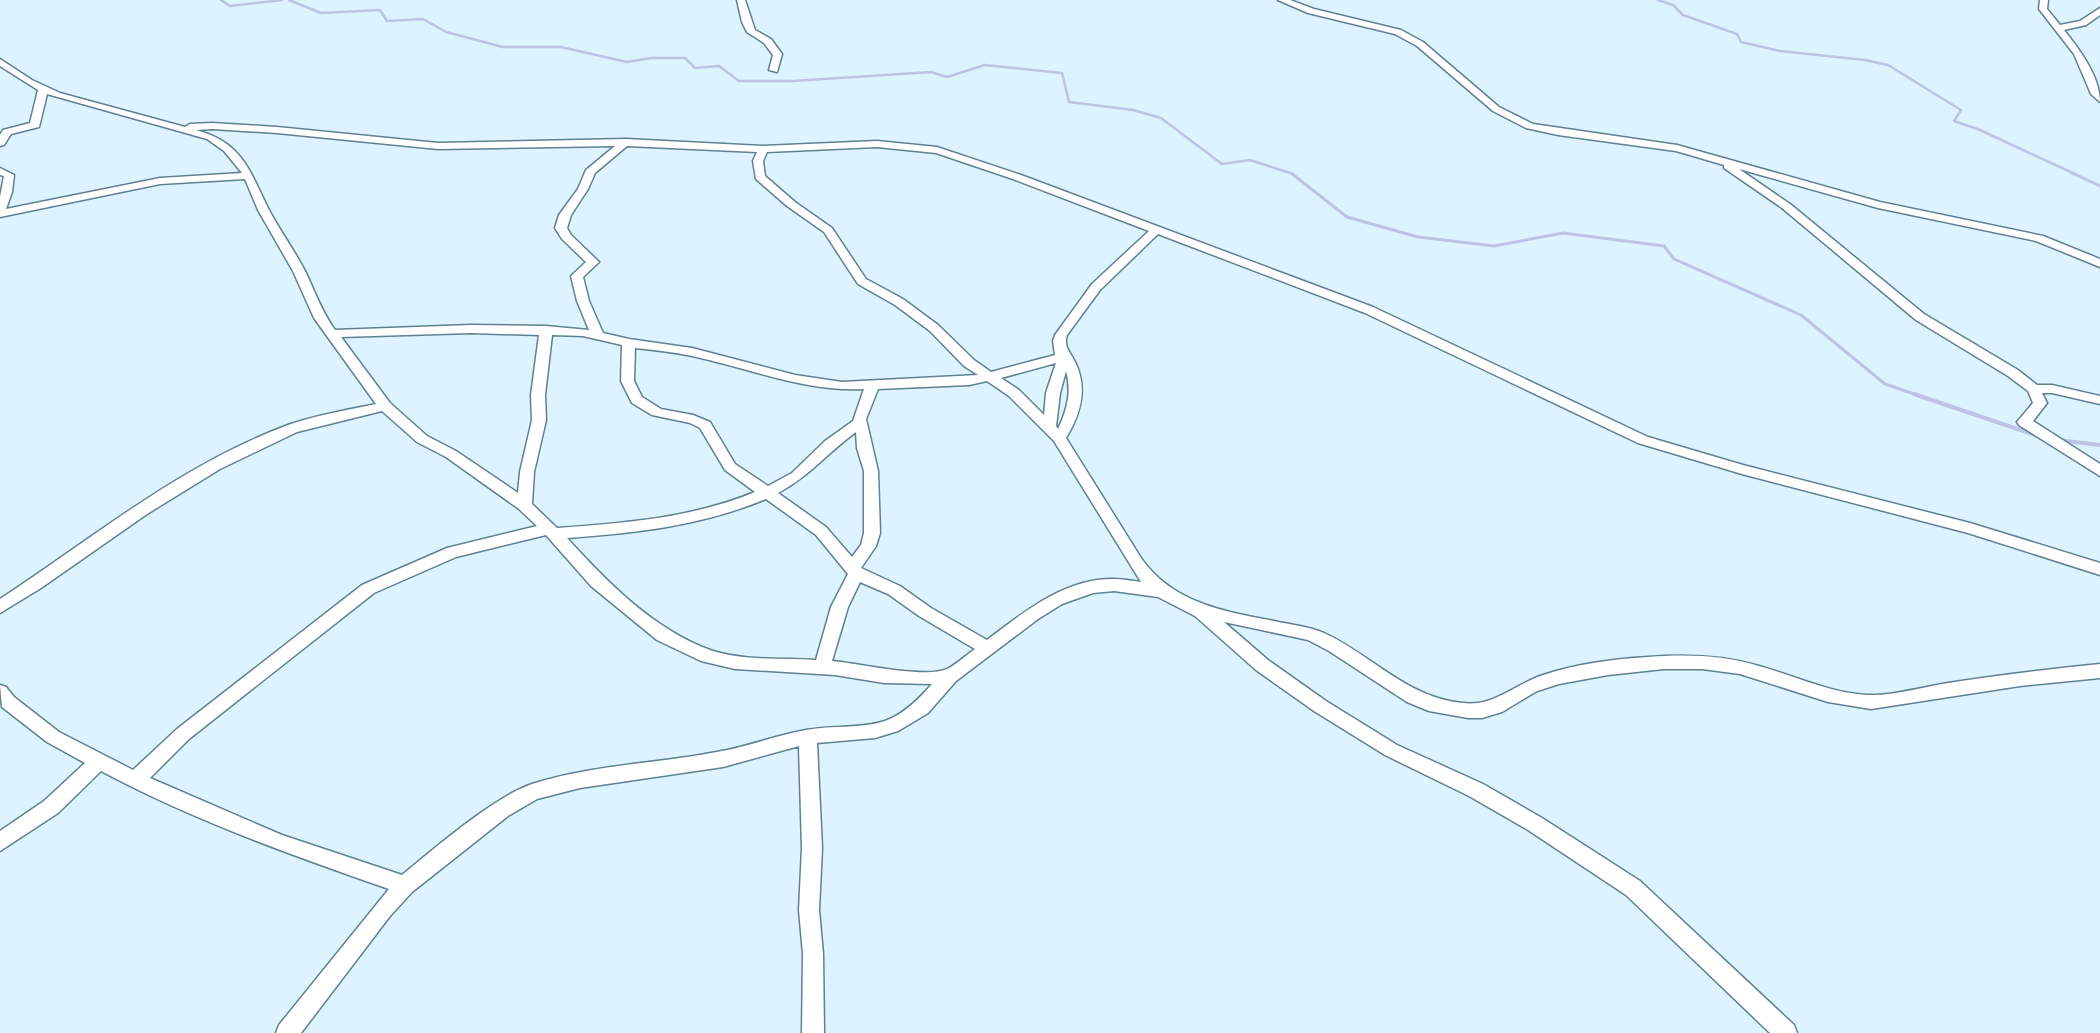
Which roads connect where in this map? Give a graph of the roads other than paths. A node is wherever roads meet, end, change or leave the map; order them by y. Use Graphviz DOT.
graph roads {
  1 [pos="741,0"];
  2 [pos="1282,0"];
  3 [pos="2044,0"];
  4 [pos="2100,11"];
  5 [pos="2059,28"];
  6 [pos="0,62"];
  7 [pos="774,70"];
  8 [pos="2087,72"];
  9 [pos="2099,76"];
  10 [pos="43,89"];
  11 [pos="2100,99"];
  12 [pos="38,110"];
  13 [pos="173,128"];
  14 [pos="0,134"];
  15 [pos="626,142"];
  16 [pos="0,143"];
  17 [pos="763,149"];
  18 [pos="1719,159"];
  19 [pos="0,171"];
  20 [pos="249,176"];
  21 [pos="0,213"];
  22 [pos="1156,230"];
  23 [pos="2100,263"];
  24 [pos="546,330"];
  25 [pos="332,334"];
  26 [pos="597,334"];
  27 [pos="629,343"];
  28 [pos="1063,355"];
  29 [pos="990,376"];
  30 [pos="872,386"];
  31 [pos="2034,389"];
  32 [pos="2100,400"];
  33 [pos="385,406"];
  34 [pos="860,422"];
  35 [pos="1049,426"];
  36 [pos="1059,438"];
  37 [pos="2100,471"];
  38 [pos="768,493"];
  39 [pos="524,505"];
  40 [pos="552,532"];
  41 [pos="2100,569"];
  42 [pos="855,572"];
  43 [pos="1161,591"];
  44 [pos="0,608"];
  45 [pos="1201,612"];
  46 [pos="988,649"];
  47 [pos="822,667"];
  48 [pos="2100,671"];
  49 [pos="950,676"];
  50 [pos="0,692"];
  51 [pos="808,737"];
  52 [pos="99,761"];
  53 [pos="136,780"];
  54 [pos="0,842"];
  55 [pos="405,885"];
  56 [pos="287,1033"];
  57 [pos="813,1033"];
  58 [pos="1786,1033"];
  1 -- 7 [label="street"];
  2 -- 18 [label="street"];
  3 -- 5 [label="street"];
  4 -- 5 [label="street"];
  5 -- 8 [label="street"];
  6 -- 10 [label="street"];
  8 -- 9 [label="street"];
  8 -- 11 [label="street"];
  10 -- 12 [label="street"];
  10 -- 13 [label="street"];
  12 -- 14 [label="street"];
  12 -- 16 [label="street"];
  13 -- 15 [label="street"];
  13 -- 20 [label="street"];
  15 -- 17 [label="street"];
  15 -- 26 [label="street"];
  17 -- 22 [label="street"];
  17 -- 29 [label="street"];
  18 -- 23 [label="street"];
  18 -- 31 [label="street"];
  19 -- 21 [label="street"];
  20 -- 21 [label="street"];
  20 -- 25 [label="street"];
  22 -- 28 [label="street"];
  22 -- 41 [label="street"];
  24 -- 25 [label="street"];
  24 -- 26 [label="street"];
  24 -- 39 [label="street"];
  25 -- 33 [label="street"];
  26 -- 27 [label="street"];
  27 -- 30 [label="street"];
  27 -- 38 [label="street"];
  28 -- 29 [label="street"];
  28 -- 35 [label="street"];
  28 -- 36 [label="street"];
  29 -- 30 [label="street"];
  29 -- 35 [label="street"];
  30 -- 34 [label="street"];
  31 -- 32 [label="street"];
  31 -- 37 [label="street"];
  33 -- 39 [label="street"];
  33 -- 44 [label="street"];
  34 -- 38 [label="street"];
  34 -- 42 [label="street"];
  35 -- 36 [label="street"];
  36 -- 43 [label="street"];
  38 -- 40 [label="street"];
  38 -- 42 [label="street"];
  39 -- 40 [label="street"];
  40 -- 47 [label="street"];
  40 -- 53 [label="street"];
  42 -- 46 [label="street"];
  42 -- 47 [label="street"];
  43 -- 45 [label="street"];
  43 -- 46 [label="street"];
  45 -- 48 [label="street"];
  45 -- 58 [label="street"];
  46 -- 49 [label="street"];
  47 -- 49 [label="street"];
  49 -- 51 [label="street"];
  50 -- 52 [label="street"];
  51 -- 55 [label="street"];
  51 -- 57 [label="street"];
  52 -- 53 [label="street"];
  52 -- 54 [label="street"];
  53 -- 55 [label="street"];
  55 -- 56 [label="street"];
}
